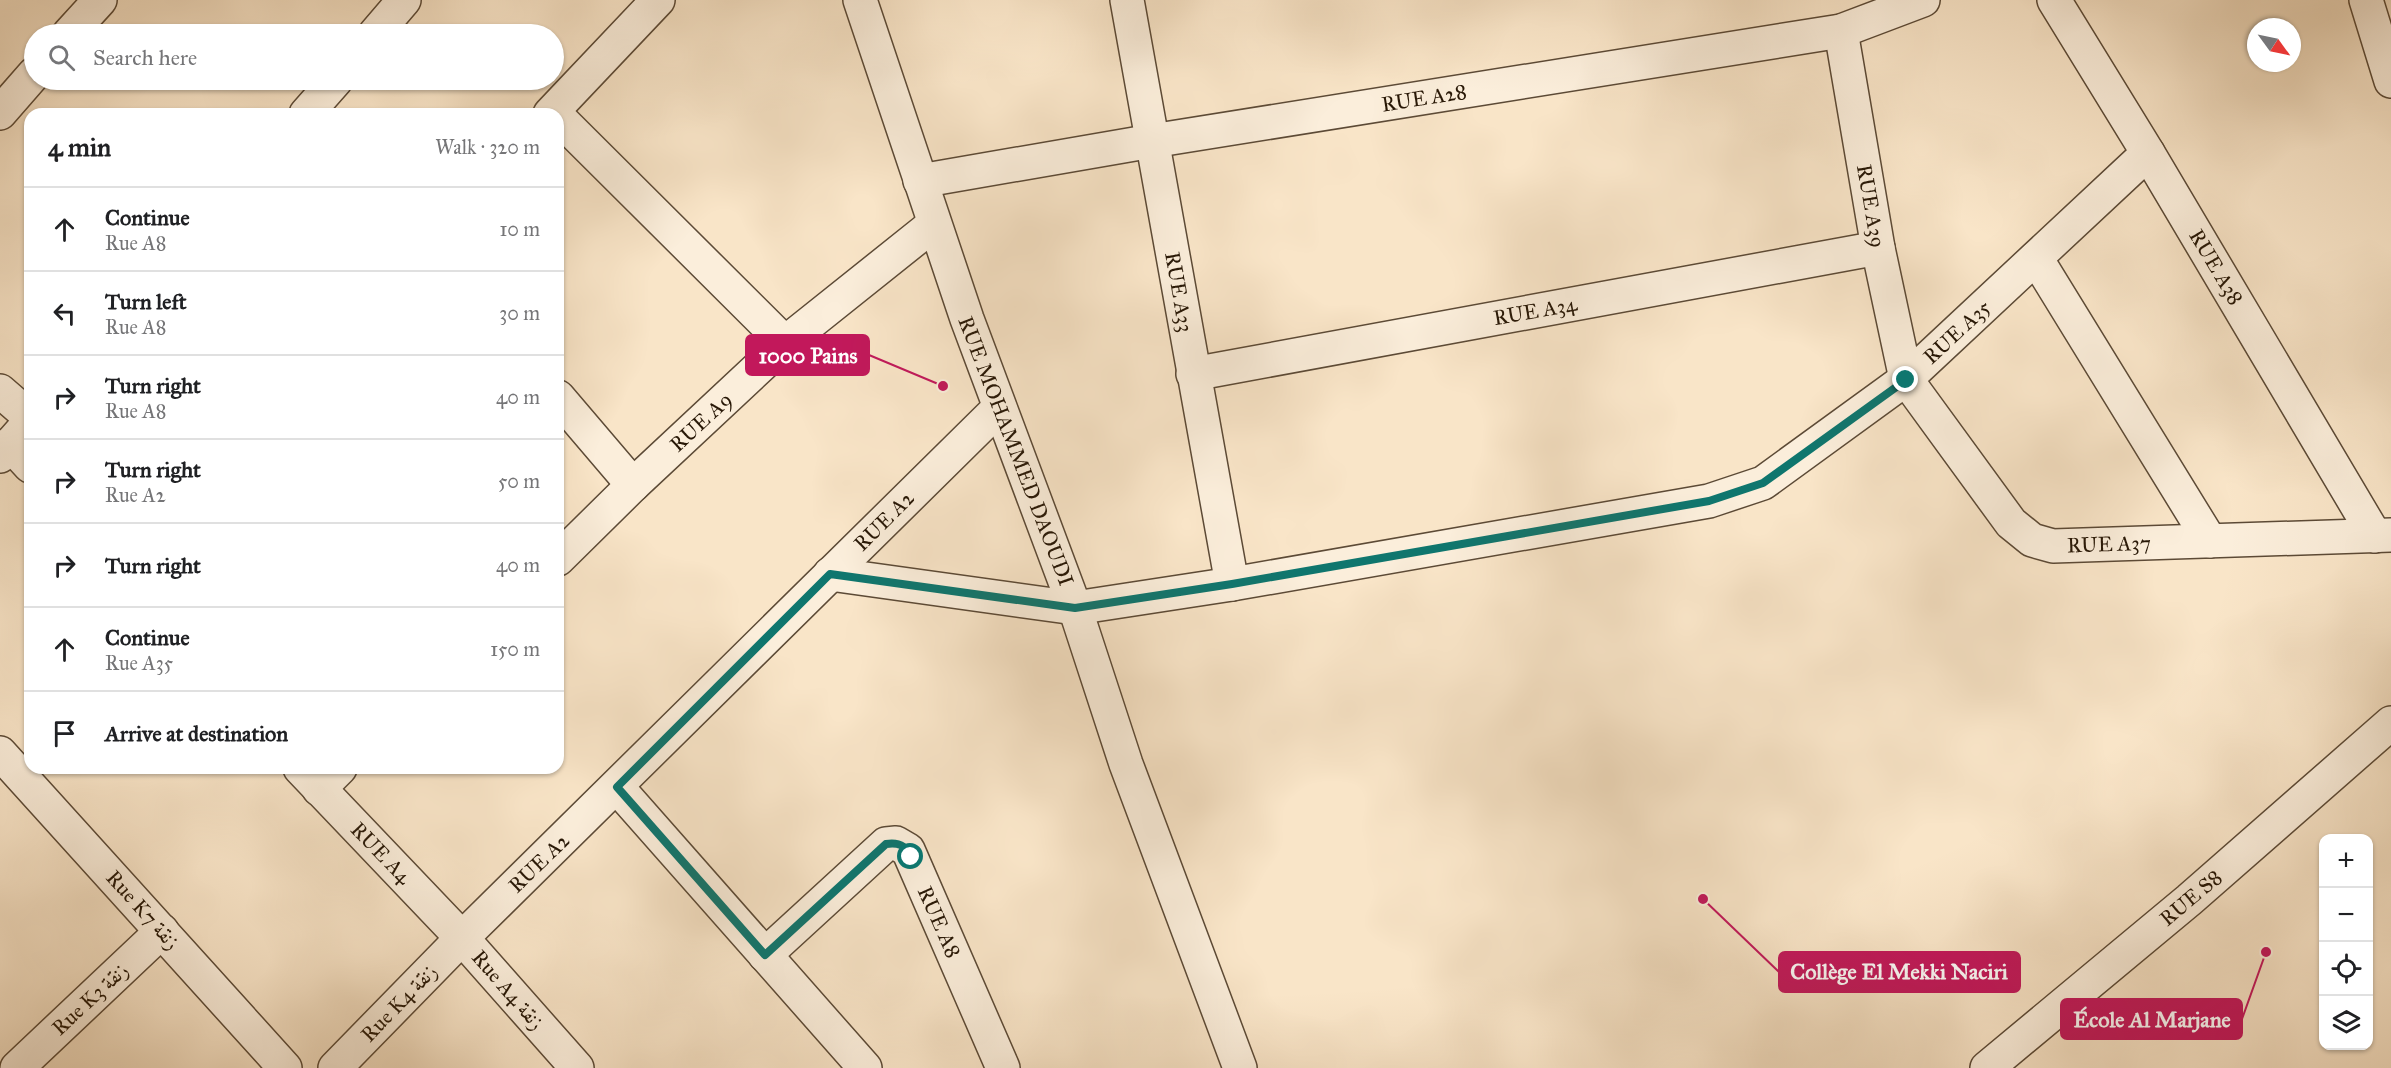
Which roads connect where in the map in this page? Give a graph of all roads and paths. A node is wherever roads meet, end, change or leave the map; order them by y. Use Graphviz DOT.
graph roads {
  1 [pos="100,0"];
  2 [pos="404,0"];
  3 [pos="658,0"];
  4 [pos="860,0"];
  5 [pos="1127,0"];
  6 [pos="1923,0"];
  7 [pos="2054,0"];
  8 [pos="2366,0"];
  9 [pos="78,24"];
  10 [pos="384,24"];
  11 [pos="1841,32"];
  12 [pos="2391,81"];
  13 [pos="24,85"];
  14 [pos="327,90"];
  15 [pos="311,108"];
  16 [pos="559,108"];
  17 [pos="0,112"];
  18 [pos="564,124"];
  19 [pos="1152,141"];
  20 [pos="2148,153"];
  21 [pos="920,181"];
  22 [pos="934,225"];
  23 [pos="1878,248"];
  24 [pos="2036,258"];
  25 [pos="785,343"];
  26 [pos="1193,374"];
  27 [pos="1906,380"];
  28 [pos="0,391"];
  29 [pos="564,404"];
  30 [pos="999,408"];
  31 [pos="24,412"];
  32 [pos="633,485"];
  33 [pos="2383,536"];
  34 [pos="2210,541"];
  35 [pos="564,553"];
  36 [pos="830,574"];
  37 [pos="1232,584"];
  38 [pos="1075,608"];
  39 [pos="2391,723"];
  40 [pos="1,757"];
  41 [pos="320,775"];
  42 [pos="617,787"];
  43 [pos="162,931"];
  44 [pos="462,938"];
  45 [pos="765,955"];
  46 [pos="17,1068"];
  47 [pos="285,1068"];
  48 [pos="335,1068"];
  49 [pos="577,1068"];
  50 [pos="866,1068"];
  51 [pos="1003,1068"];
  52 [pos="1240,1068"];
  53 [pos="1987,1068"];
  1 -- 9 [label="street"];
  2 -- 10 [label="street"];
  3 -- 16 [label="street"];
  4 -- 21 [label="street, RUE MOHAMMED DAOUDI"];
  5 -- 19 [label="street, RUE A33"];
  6 -- 11 [label="street, RUE A28"];
  7 -- 20 [label="street, RUE A38"];
  8 -- 12 [label="street"];
  11 -- 19 [label="street, RUE A28"];
  11 -- 23 [label="street, RUE A39"];
  13 -- 17 [label="street"];
  14 -- 15 [label="street"];
  18 -- 25 [label="street"];
  19 -- 21 [label="street, RUE A28"];
  19 -- 26 [label="street, RUE A33"];
  20 -- 24 [label="street, RUE A35"];
  20 -- 33 [label="street, RUE A38"];
  21 -- 22 [label="street, RUE MOHAMMED DAOUDI"];
  22 -- 25 [label="street, RUE A9"];
  22 -- 30 [label="street, RUE MOHAMMED DAOUDI"];
  23 -- 26 [label="street, RUE A34"];
  23 -- 27 [label="street, RUE A39"];
  24 -- 27 [label="street, RUE A35"];
  24 -- 34 [label="street"];
  25 -- 32 [label="street, RUE A9"];
  26 -- 37 [label="street, RUE A33"];
  27 -- 34 [label="street, RUE A37"];
  27 -- 37 [label="street, RUE A35"];
  28 -- 31 [label="street"];
  29 -- 32 [label="street"];
  30 -- 36 [label="street, RUE A2"];
  30 -- 38 [label="street, RUE MOHAMMED DAOUDI"];
  32 -- 35 [label="street, RUE A9"];
  33 -- 34 [label="street, RUE A37"];
  36 -- 38 [label="street, RUE A35"];
  36 -- 42 [label="street, RUE A2"];
  37 -- 38 [label="street, RUE A35"];
  38 -- 52 [label="street, RUE MOHAMMED DAOUDI"];
  39 -- 53 [label="street, RUE S8"];
  40 -- 43 [label="street, Rue K7 زنقة"];
  41 -- 44 [label="street, RUE A4"];
  42 -- 44 [label="street, RUE A2"];
  42 -- 45 [label="street"];
  43 -- 46 [label="street, Rue K3 زنقة"];
  43 -- 47 [label="street, Rue K7 زنقة"];
  44 -- 48 [label="street, Rue K4 زنقة"];
  44 -- 49 [label="street, Rue A4 زنقة"];
  45 -- 50 [label="street"];
  45 -- 51 [label="street, RUE A8"];
}
